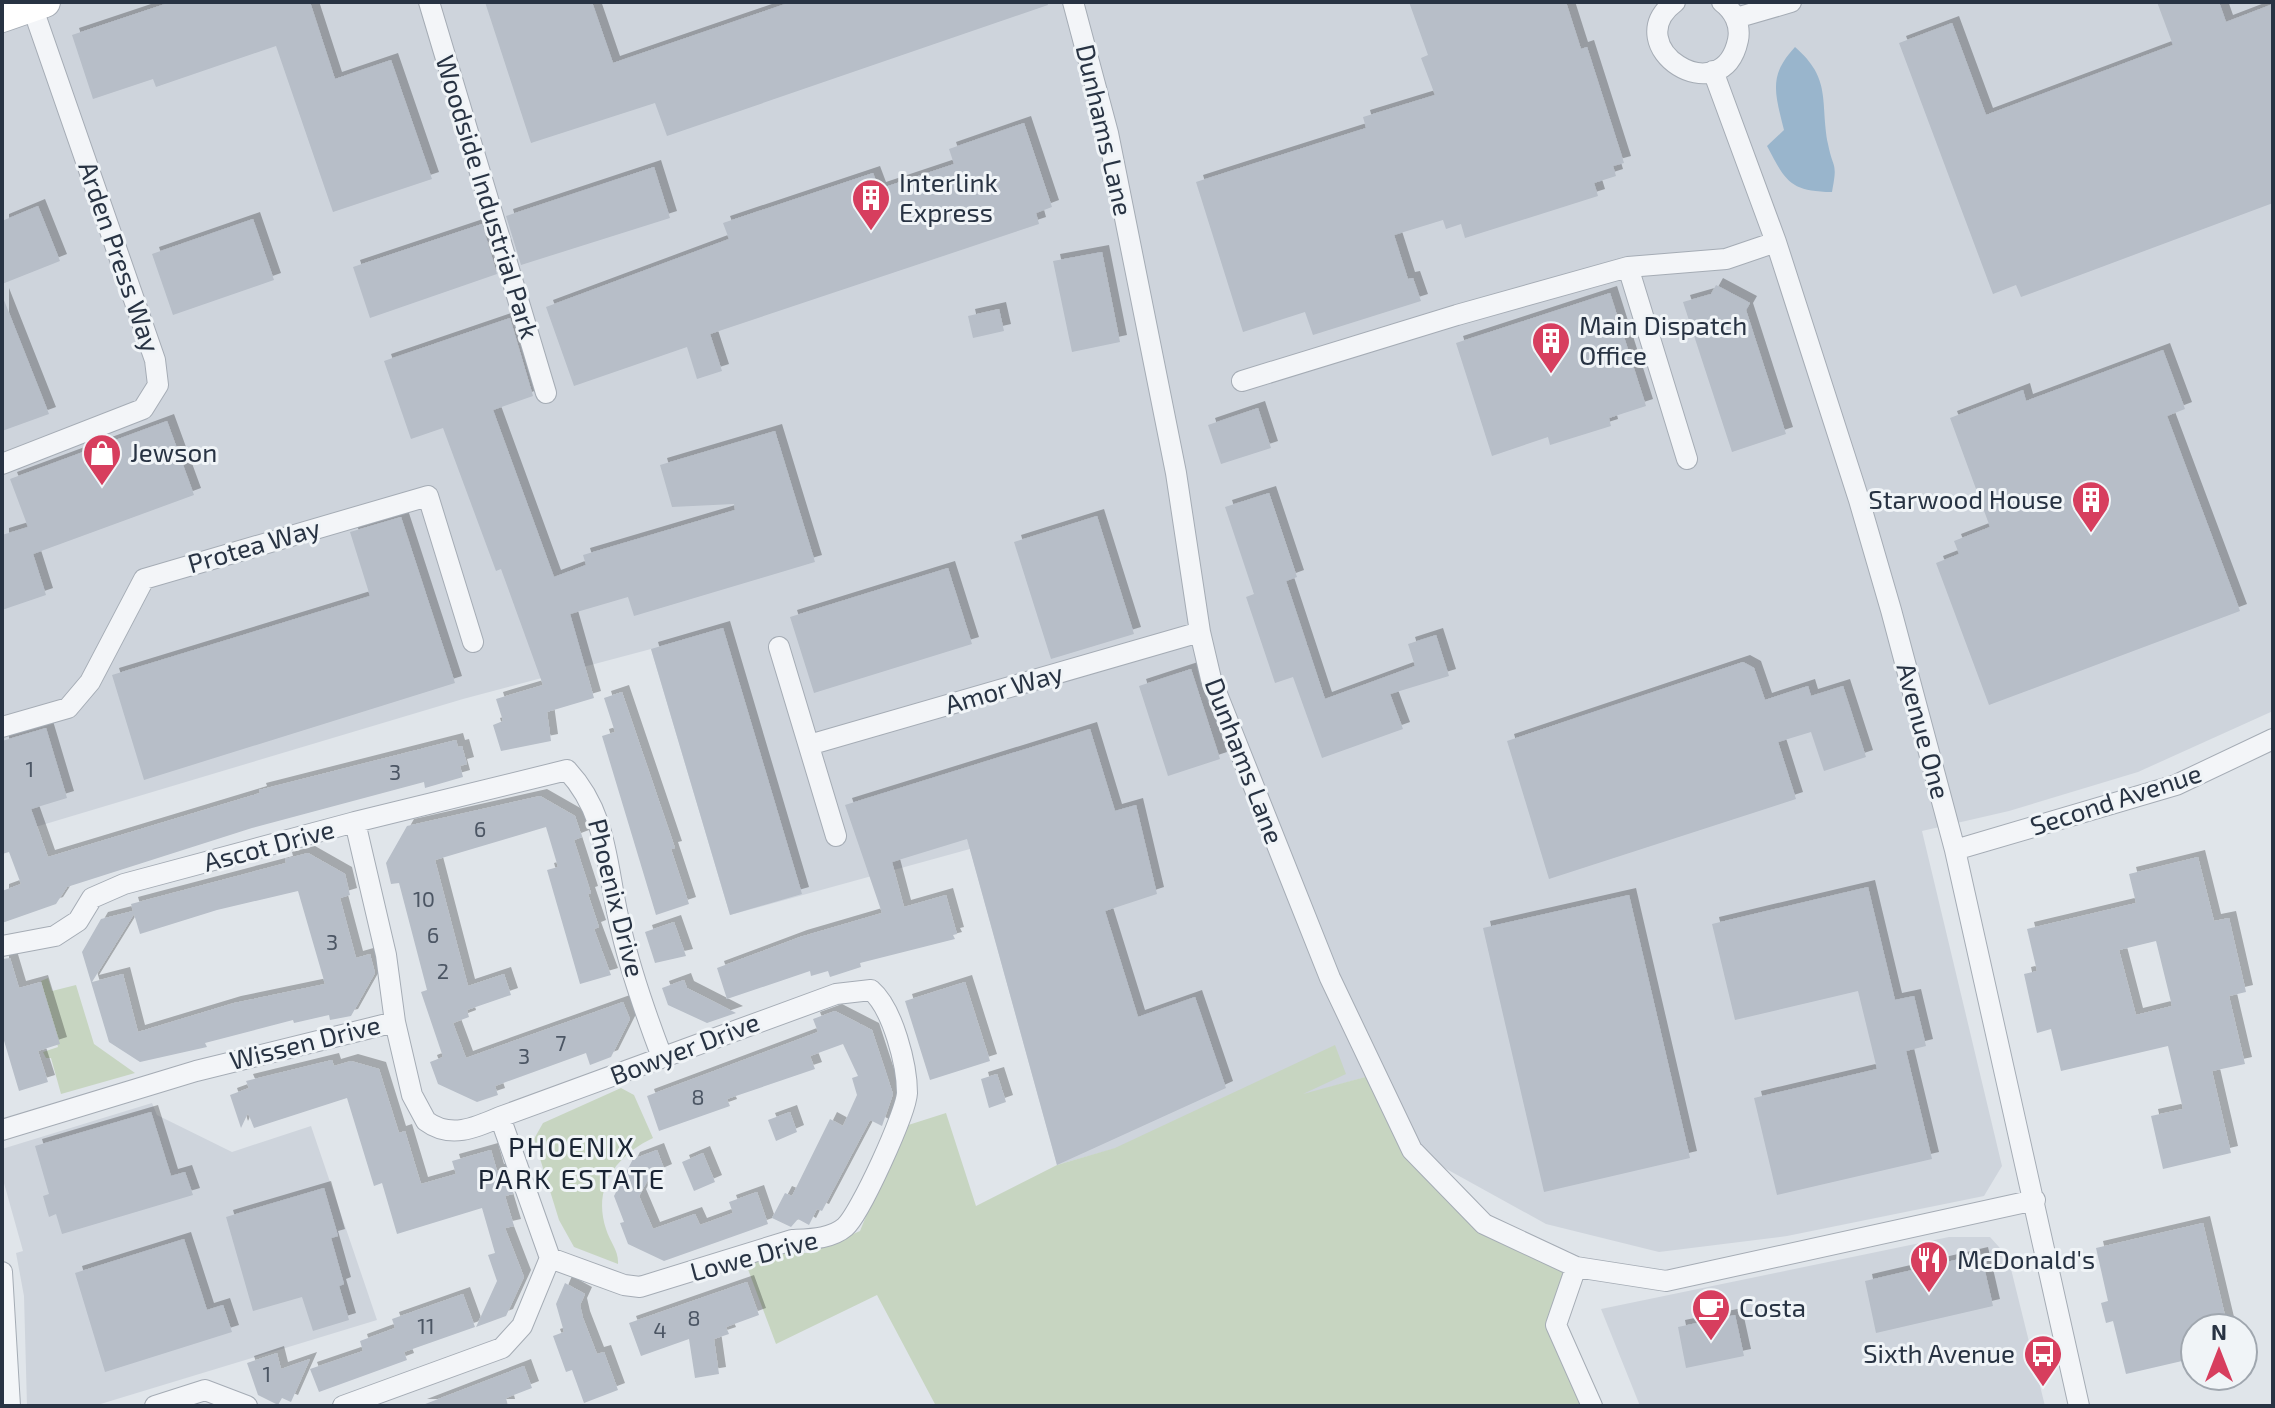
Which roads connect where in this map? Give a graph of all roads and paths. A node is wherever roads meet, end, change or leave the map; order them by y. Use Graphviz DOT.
graph roads {
  1 [pos="429,2"];
  2 [pos="1073,2"];
  3 [pos="1675,2"];
  4 [pos="1791,2"];
  5 [pos="39,4"];
  6 [pos="1729,10"];
  7 [pos="2,17"];
  8 [pos="1713,71"];
  9 [pos="1776,242"];
  10 [pos="1628,267"];
  11 [pos="1242,381"];
  12 [pos="546,393"];
  13 [pos="1687,459"];
  14 [pos="2,464"];
  15 [pos="1200,632"];
  16 [pos="473,642"];
  17 [pos="779,647"];
  18 [pos="2,727"];
  19 [pos="2273,739"];
  20 [pos="809,745"];
  21 [pos="355,822"];
  22 [pos="836,836"];
  23 [pos="1955,850"];
  24 [pos="2,946"];
  25 [pos="871,990"];
  26 [pos="395,1022"];
  27 [pos="662,1057"];
  28 [pos="500,1117"];
  29 [pos="2,1130"];
  30 [pos="2035,1200"];
  31 [pos="550,1258"];
  32 [pos="1576,1267"];
  33 [pos="2,1272"];
  34 [pos="10,1406"];
  35 [pos="155,1406"];
  36 [pos="247,1406"];
  37 [pos="343,1406"];
  38 [pos="1592,1406"];
  39 [pos="2079,1406"];
  1 -- 12 [label="street, Woodside Industrial Park"];
  2 -- 15 [label="street, Dunhams Lane"];
  3 -- 8 [label="street"];
  4 -- 6 [label="street"];
  5 -- 7 [label="street"];
  5 -- 14 [label="street, Arden Press Way"];
  6 -- 8 [label="street"];
  8 -- 9 [label="street, Avenue One"];
  9 -- 10 [label="street"];
  9 -- 23 [label="street, Avenue One"];
  10 -- 11 [label="street"];
  10 -- 13 [label="street"];
  15 -- 20 [label="street, Amor Way"];
  15 -- 32 [label="street, Dunhams Lane"];
  16 -- 18 [label="street, Protea Way"];
  17 -- 20 [label="street"];
  19 -- 23 [label="street, Second Avenue"];
  20 -- 22 [label="street"];
  21 -- 24 [label="street, Ascot Drive"];
  21 -- 26 [label="street, Ascot Drive"];
  21 -- 27 [label="street, Phoenix Drive"];
  23 -- 30 [label="street, Avenue One"];
  25 -- 27 [label="street, Bowyer Drive"];
  25 -- 31 [label="street, Lowe Drive"];
  26 -- 28 [label="street, Wissen Drive"];
  26 -- 29 [label="street, Wissen Drive"];
  27 -- 28 [label="street, Bowyer Drive"];
  28 -- 31 [label="street"];
  30 -- 32 [label="street"];
  30 -- 39 [label="street, Avenue One"];
  31 -- 37 [label="street"];
  32 -- 38 [label="street"];
  33 -- 34 [label="street"];
  35 -- 36 [label="street"];
}
